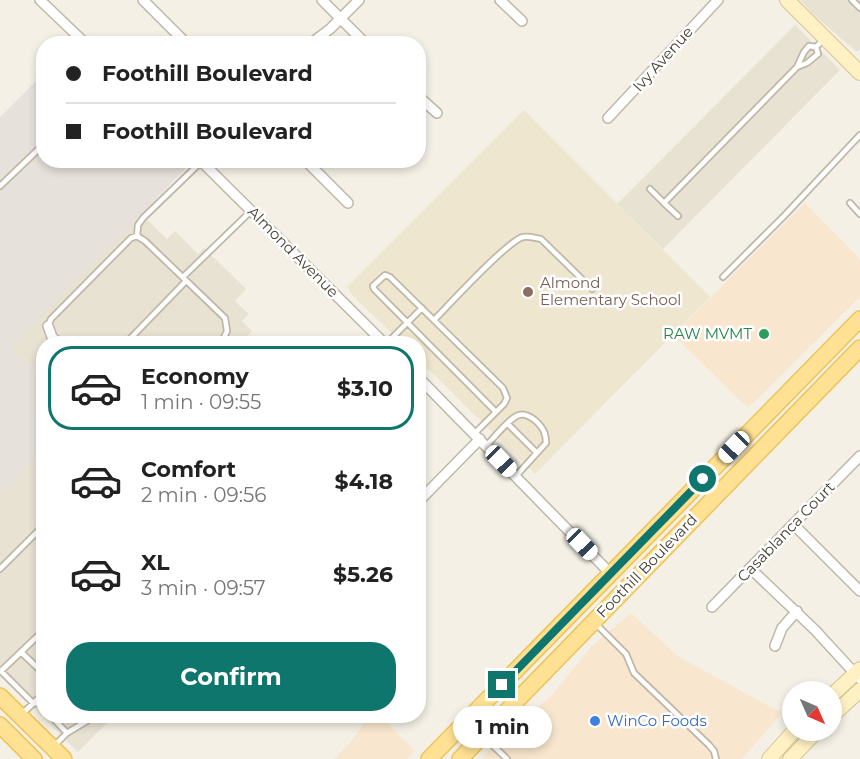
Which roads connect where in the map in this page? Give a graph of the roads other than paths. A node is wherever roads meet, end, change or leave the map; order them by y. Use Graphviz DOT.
graph roads {
  1 [pos="40,0"];
  2 [pos="143,0"];
  3 [pos="322,0"];
  4 [pos="359,0"];
  5 [pos="500,0"];
  6 [pos="718,0"];
  7 [pos="787,0"];
  8 [pos="852,0"];
  9 [pos="860,8"];
  10 [pos="341,19"];
  11 [pos="522,21"];
  12 [pos="78,36"];
  13 [pos="179,36"];
  14 [pos="321,36"];
  15 [pos="358,36"];
  16 [pos="820,43"];
  17 [pos="804,52"];
  18 [pos="812,59"];
  19 [pos="797,67"];
  20 [pos="860,72"];
  21 [pos="426,103"];
  22 [pos="437,113"];
  23 [pos="608,118"];
  24 [pos="860,135"];
  25 [pos="36,152"];
  26 [pos="194,168"];
  27 [pos="208,168"];
  28 [pos="313,168"];
  29 [pos="0,186"];
  30 [pos="650,189"];
  31 [pos="664,202"];
  32 [pos="348,203"];
  33 [pos="850,203"];
  34 [pos="251,211"];
  35 [pos="860,214"];
  36 [pos="678,216"];
  37 [pos="137,236"];
  38 [pos="723,277"];
  39 [pos="185,279"];
  40 [pos="592,289"];
  41 [pos="422,308"];
  42 [pos="860,319"];
  43 [pos="434,320"];
  44 [pos="407,323"];
  45 [pos="48,326"];
  46 [pos="52,336"];
  47 [pos="132,336"];
  48 [pos="225,336"];
  49 [pos="378,336"];
  50 [pos="394,336"];
  51 [pos="420,336"];
  52 [pos="426,342"];
  53 [pos="860,348"];
  54 [pos="426,385"];
  55 [pos="496,412"];
  56 [pos="508,424"];
  57 [pos="480,440"];
  58 [pos="537,453"];
  59 [pos="860,456"];
  60 [pos="516,476"];
  61 [pos="426,494"];
  62 [pos="793,525"];
  63 [pos="36,533"];
  64 [pos="750,568"];
  65 [pos="0,569"];
  66 [pos="610,573"];
  67 [pos="860,591"];
  68 [pos="712,607"];
  69 [pos="797,611"];
  70 [pos="593,621"];
  71 [pos="36,638"];
  72 [pos="775,646"];
  73 [pos="21,652"];
  74 [pos="534,652"];
  75 [pos="36,666"];
  76 [pos="858,674"];
  77 [pos="842,687"];
  78 [pos="860,690"];
  79 [pos="0,696"];
  80 [pos="36,700"];
  81 [pos="33,703"];
  82 [pos="36,703"];
  83 [pos="842,707"];
  84 [pos="20,716"];
  85 [pos="58,723"];
  86 [pos="83,723"];
  87 [pos="0,725"];
  88 [pos="67,733"];
  89 [pos="482,735"];
  90 [pos="785,741"];
  91 [pos="807,741"];
  92 [pos="52,748"];
  93 [pos="34,759"];
  94 [pos="64,759"];
  95 [pos="429,759"];
  96 [pos="460,759"];
  97 [pos="507,759"];
  98 [pos="716,759"];
  99 [pos="769,759"];
  100 [pos="790,759"];
  1 -- 12 [label="street"];
  2 -- 13 [label="street"];
  3 -- 10 [label="street"];
  4 -- 10 [label="street"];
  5 -- 11 [label="street"];
  6 -- 23 [label="street, Ivy Avenue"];
  7 -- 16 [label="street"];
  8 -- 9 [label="lane"];
  10 -- 14 [label="street"];
  10 -- 15 [label="street"];
  16 -- 17 [label="lane"];
  16 -- 18 [label="lane"];
  16 -- 20 [label="street"];
  17 -- 18 [label="lane"];
  17 -- 19 [label="lane"];
  18 -- 19 [label="lane"];
  19 -- 31 [label="lane"];
  21 -- 22 [label="street"];
  24 -- 38 [label="lane"];
  25 -- 29 [label="lane"];
  26 -- 37 [label="lane"];
  27 -- 34 [label="street, Almond Avenue"];
  28 -- 32 [label="street"];
  30 -- 31 [label="lane"];
  31 -- 36 [label="lane"];
  33 -- 35 [label="lane"];
  34 -- 39 [label="lane"];
  34 -- 49 [label="street, Almond Avenue"];
  37 -- 39 [label="lane"];
  37 -- 45 [label="lane"];
  39 -- 47 [label="lane"];
  39 -- 48 [label="lane"];
  40 -- 43 [label="lane"];
  41 -- 43 [label="lane"];
  41 -- 44 [label="lane"];
  41 -- 44 [label="lane"];
  42 -- 66 [label="main road, Foothill Boulevard"];
  43 -- 55 [label="lane"];
  44 -- 50 [label="lane"];
  44 -- 51 [label="lane"];
  45 -- 46 [label="street"];
  52 -- 55 [label="lane"];
  53 -- 70 [label="main road, Foothill Boulevard"];
  54 -- 57 [label="street"];
  55 -- 57 [label="lane"];
  56 -- 57 [label="lane"];
  56 -- 58 [label="lane"];
  56 -- 58 [label="lane"];
  57 -- 60 [label="street"];
  57 -- 61 [label="street"];
  58 -- 60 [label="lane"];
  59 -- 62 [label="street, Casablanca Court"];
  60 -- 66 [label="street"];
  62 -- 64 [label="street, Casablanca Court"];
  62 -- 67 [label="street"];
  63 -- 65 [label="lane"];
  64 -- 68 [label="street, Casablanca Court"];
  64 -- 69 [label="street"];
  66 -- 74 [label="main road, Foothill Boulevard"];
  69 -- 72 [label="street"];
  69 -- 76 [label="street"];
  70 -- 89 [label="main road, Foothill Boulevard"];
  70 -- 98 [label="lane"];
  71 -- 73 [label="lane"];
  73 -- 75 [label="lane"];
  73 -- 81 [label="lane"];
  74 -- 89 [label="main road"];
  74 -- 95 [label="main road, Foothill Boulevard"];
  76 -- 77 [label="street"];
  78 -- 83 [label="street"];
  79 -- 84 [label="main road"];
  80 -- 81 [label="lane"];
  81 -- 82 [label="lane"];
  81 -- 84 [label="lane"];
  84 -- 92 [label="main road"];
  85 -- 88 [label="lane"];
  86 -- 88 [label="lane"];
  87 -- 93 [label="main road"];
  88 -- 92 [label="lane"];
  89 -- 96 [label="main road, Foothill Boulevard"];
  89 -- 97 [label="lane"];
  90 -- 99 [label="street"];
  91 -- 100 [label="street"];
  92 -- 94 [label="main road"];
}
